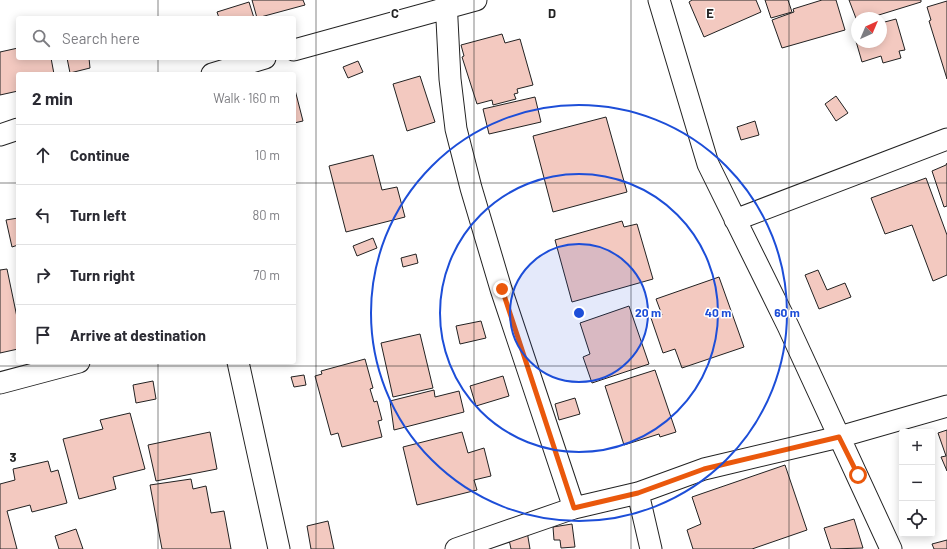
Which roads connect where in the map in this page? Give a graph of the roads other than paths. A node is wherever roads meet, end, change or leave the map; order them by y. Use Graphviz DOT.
graph roads {
  1 [pos="476,0"];
  2 [pos="659,0"];
  3 [pos="446,4"];
  4 [pos="296,49"];
  5 [pos="258,60"];
  6 [pos="219,72"];
  7 [pos="16,130"];
  8 [pos="0,135"];
  9 [pos="947,139"];
  10 [pos="735,220"];
  11 [pos="71,364"];
  12 [pos="238,364"];
  13 [pos="0,383"];
  14 [pos="947,406"];
  15 [pos="839,437"];
  16 [pos="638,493"];
  17 [pos="574,508"];
  18 [pos="278,549"];
  19 [pos="456,549"];
  20 [pos="651,549"];
  21 [pos="891,549"];
  1 -- 3 [label="street"];
  2 -- 10 [label="street"];
  3 -- 4 [label="street"];
  3 -- 17 [label="street"];
  5 -- 6 [label="street"];
  7 -- 8 [label="street"];
  9 -- 10 [label="street"];
  10 -- 15 [label="street"];
  11 -- 13 [label="street"];
  12 -- 18 [label="street"];
  14 -- 15 [label="street"];
  15 -- 16 [label="street"];
  15 -- 21 [label="street"];
  16 -- 17 [label="street"];
  16 -- 20 [label="street"];
  17 -- 19 [label="street"];
}
